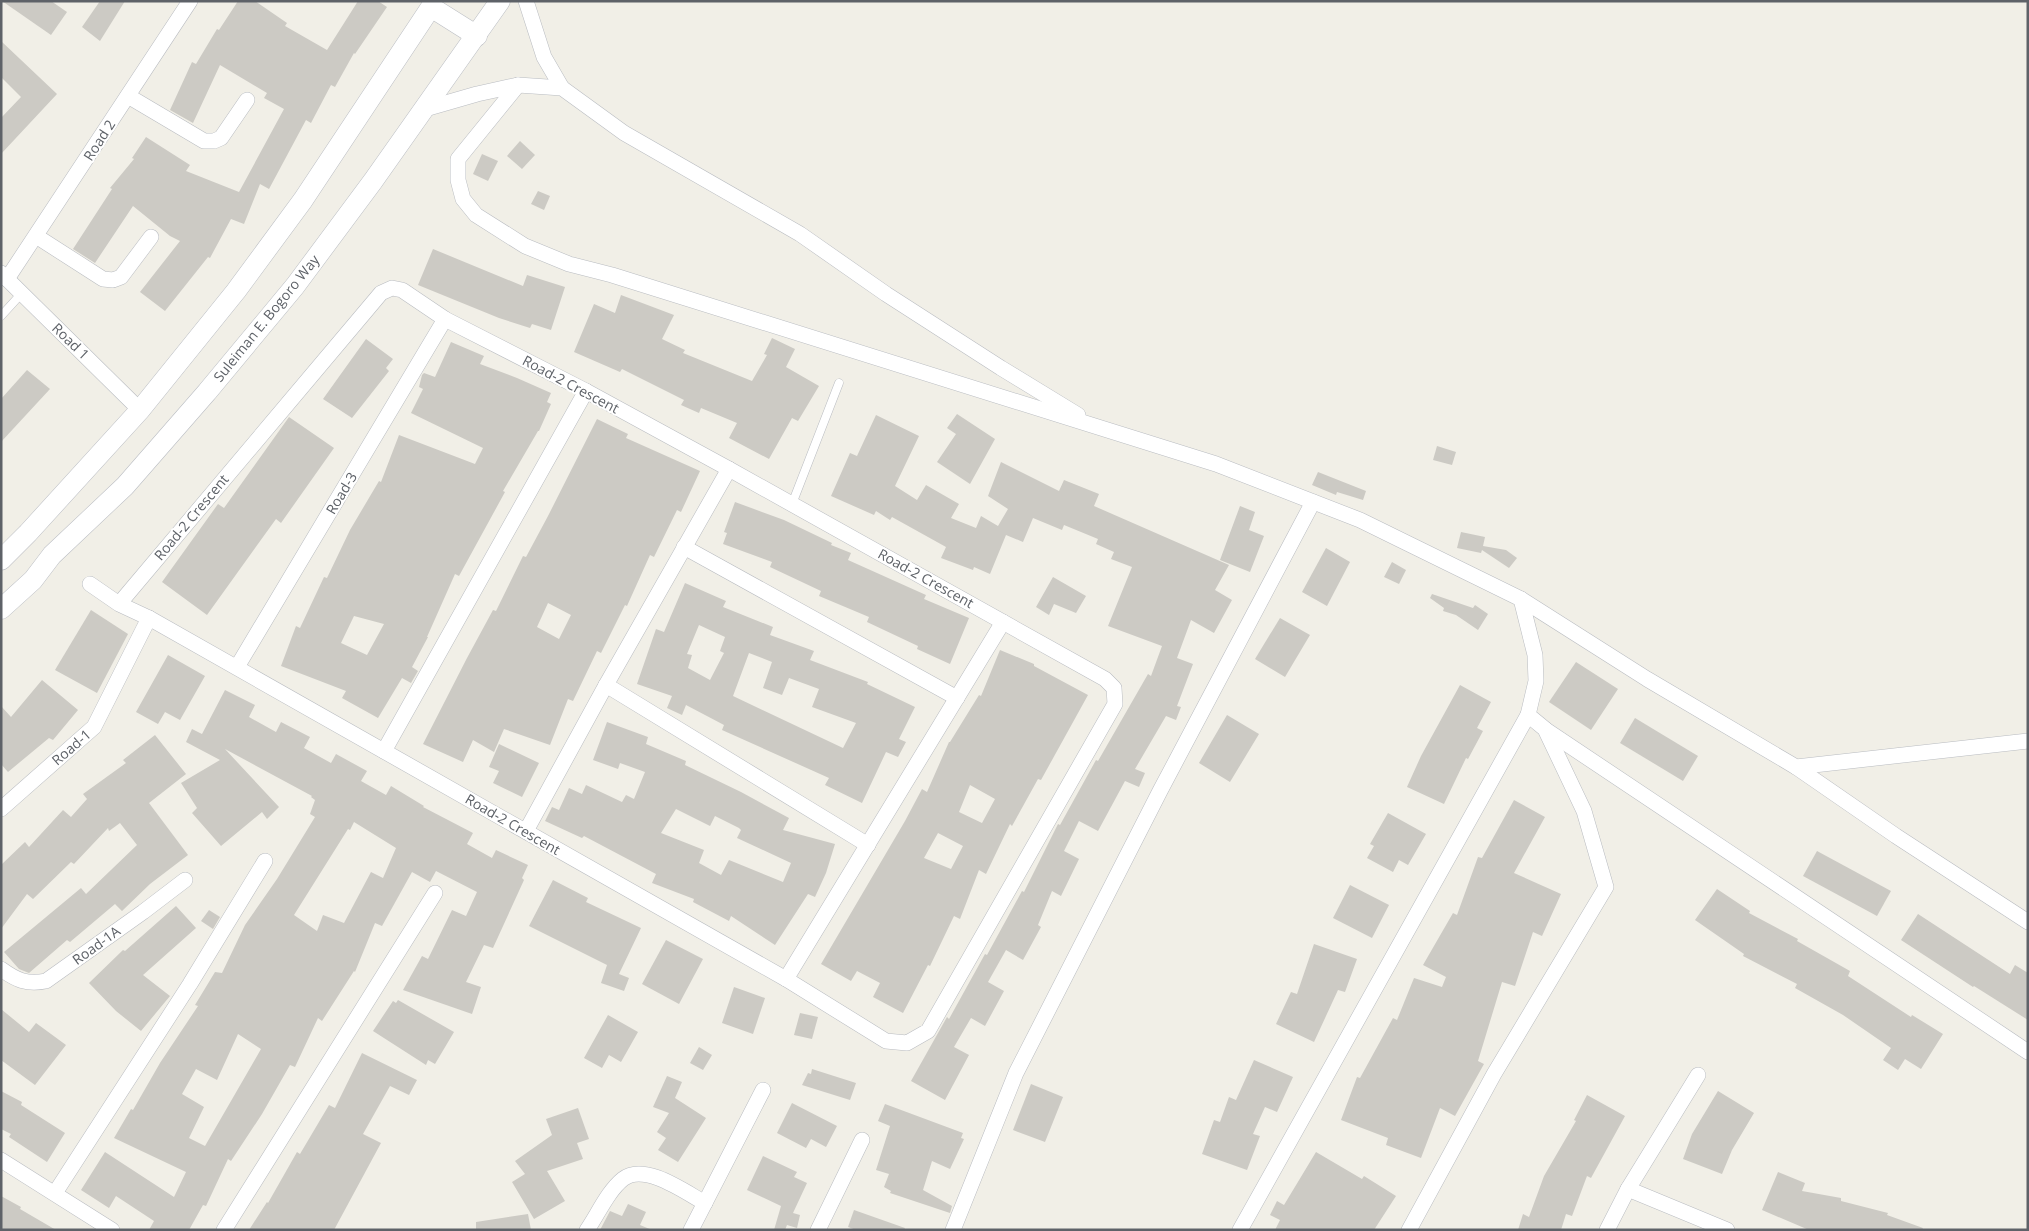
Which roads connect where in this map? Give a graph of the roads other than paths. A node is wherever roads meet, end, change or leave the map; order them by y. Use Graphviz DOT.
graph roads {
  1 [pos="190,1"];
  2 [pos="500,1"];
  3 [pos="526,1"];
  4 [pos="477,36"];
  5 [pos="518,85"];
  6 [pos="562,88"];
  7 [pos="128,96"];
  8 [pos="247,100"];
  9 [pos="425,109"];
  10 [pos="36,236"];
  11 [pos="151,237"];
  12 [pos="4,276"];
  13 [pos="22,293"];
  14 [pos="1,316"];
  15 [pos="445,319"];
  16 [pos="839,383"];
  17 [pos="586,391"];
  18 [pos="140,410"];
  19 [pos="1099,428"];
  20 [pos="729,469"];
  21 [pos="1313,502"];
  22 [pos="792,504"];
  23 [pos="684,547"];
  24 [pos="1,560"];
  25 [pos="90,584"];
  26 [pos="1521,599"];
  27 [pos="119,604"];
  28 [pos="1,609"];
  29 [pos="149,618"];
  30 [pos="1003,622"];
  31 [pos="237,668"];
  32 [pos="606,685"];
  33 [pos="957,698"];
  34 [pos="1528,715"];
  35 [pos="1545,729"];
  36 [pos="2028,741"];
  37 [pos="384,751"];
  38 [pos="1796,767"];
  39 [pos="1,809"];
  40 [pos="526,831"];
  41 [pos="868,846"];
  42 [pos="265,862"];
  43 [pos="185,880"];
  44 [pos="435,893"];
  45 [pos="2028,922"];
  46 [pos="1,969"];
  47 [pos="786,979"];
  48 [pos="2028,1052"];
  49 [pos="1698,1075"];
  50 [pos="763,1090"];
  51 [pos="862,1140"];
  52 [pos="1,1160"];
  53 [pos="1628,1189"];
  54 [pos="54,1193"];
  55 [pos="705,1202"];
  56 [pos="112,1230"];
  57 [pos="224,1230"];
  58 [pos="587,1230"];
  59 [pos="691,1230"];
  60 [pos="818,1230"];
  61 [pos="953,1230"];
  62 [pos="1240,1230"];
  63 [pos="1409,1230"];
  64 [pos="1607,1230"];
  65 [pos="1727,1230"];
  1 -- 7 [label="street, Road 2"];
  2 -- 4 [label="main road, Suleiman E. Bogoro Way"];
  3 -- 6 [label="street"];
  4 -- 9 [label="main road, Suleiman E. Bogoro Way"];
  4 -- 18 [label="main road"];
  5 -- 6 [label="street"];
  5 -- 9 [label="street"];
  5 -- 19 [label="street"];
  6 -- 19 [label="street"];
  7 -- 8 [label="street"];
  7 -- 10 [label="street, Road 2"];
  9 -- 28 [label="main road, Suleiman E. Bogoro Way"];
  10 -- 11 [label="street"];
  10 -- 12 [label="street, Road 2"];
  12 -- 13 [label="street, Road 1"];
  13 -- 14 [label="lane"];
  13 -- 18 [label="street, Road 1"];
  15 -- 17 [label="street, Road-2 Crescent"];
  15 -- 27 [label="street, Road-2 Crescent"];
  15 -- 31 [label="street, Road-3"];
  16 -- 22 [label="lane"];
  17 -- 20 [label="street, Road-2 Crescent"];
  17 -- 37 [label="street"];
  18 -- 24 [label="main road"];
  19 -- 21 [label="street"];
  20 -- 22 [label="street, Road-2 Crescent"];
  20 -- 23 [label="street"];
  21 -- 26 [label="street"];
  21 -- 61 [label="street"];
  22 -- 30 [label="street, Road-2 Crescent"];
  23 -- 32 [label="street"];
  23 -- 33 [label="street"];
  25 -- 27 [label="street, Road-2 Crescent"];
  26 -- 34 [label="street"];
  26 -- 38 [label="street"];
  27 -- 29 [label="street, Road-2 Crescent"];
  29 -- 31 [label="street, Road-2 Crescent"];
  29 -- 39 [label="street, Road-1"];
  30 -- 33 [label="street"];
  30 -- 47 [label="street, Road-2 Crescent"];
  31 -- 37 [label="street, Road-2 Crescent"];
  32 -- 40 [label="street"];
  32 -- 41 [label="street"];
  33 -- 41 [label="street"];
  34 -- 35 [label="street"];
  34 -- 62 [label="street"];
  35 -- 48 [label="street"];
  35 -- 63 [label="street"];
  36 -- 38 [label="street"];
  37 -- 40 [label="street, Road-2 Crescent"];
  38 -- 45 [label="street"];
  40 -- 47 [label="street, Road-2 Crescent"];
  41 -- 47 [label="street"];
  42 -- 54 [label="street"];
  43 -- 46 [label="street, Road-1A"];
  44 -- 57 [label="street"];
  49 -- 53 [label="street"];
  50 -- 55 [label="street"];
  51 -- 60 [label="street"];
  52 -- 54 [label="street"];
  53 -- 64 [label="street"];
  53 -- 65 [label="street"];
  54 -- 56 [label="street"];
  55 -- 58 [label="street"];
  55 -- 59 [label="street"];
}
